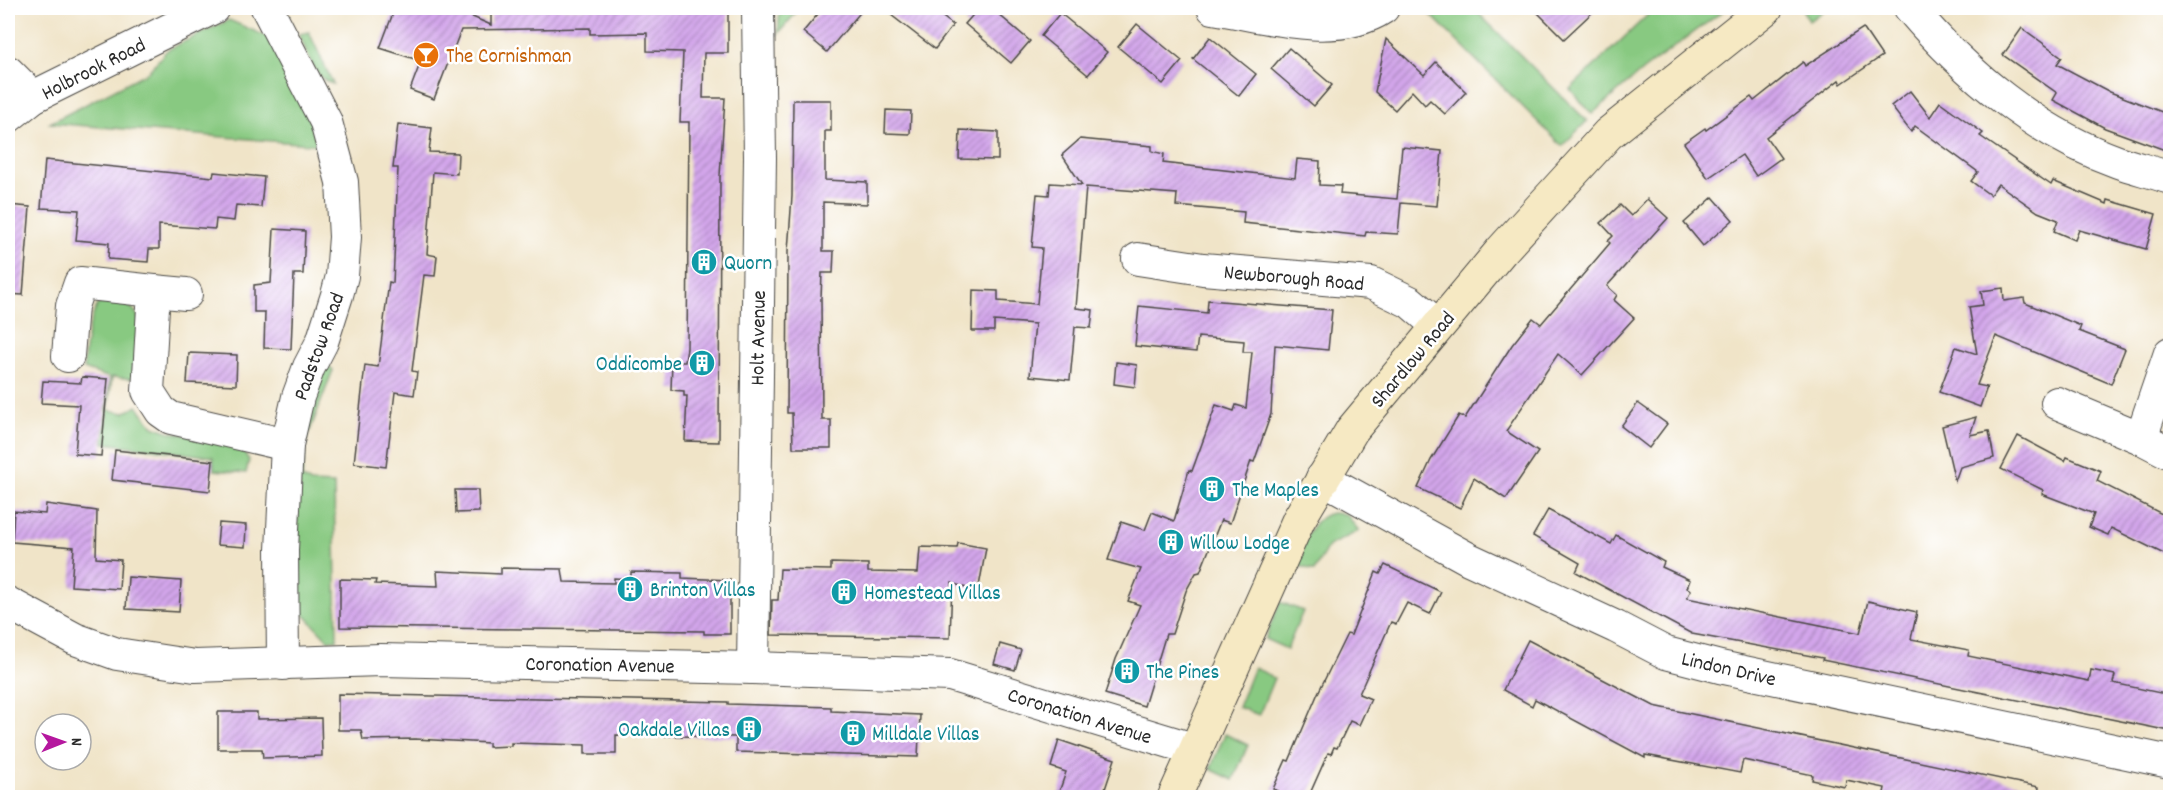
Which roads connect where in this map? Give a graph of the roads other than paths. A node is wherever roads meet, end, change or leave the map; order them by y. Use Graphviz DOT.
graph roads {
  1 [pos="213,8"];
  2 [pos="267,8"];
  3 [pos="758,8"];
  4 [pos="1214,8"];
  5 [pos="1383,8"];
  6 [pos="1766,8"];
  7 [pos="1910,8"];
  8 [pos="8,72"];
  9 [pos="33,97"];
  10 [pos="8,117"];
  11 [pos="2170,177"];
  12 [pos="1138,259"];
  13 [pos="154,291"];
  14 [pos="186,294"];
  15 [pos="1438,326"];
  16 [pos="2170,353"];
  17 [pos="68,356"];
  18 [pos="2057,403"];
  19 [pos="2141,438"];
  20 [pos="287,445"];
  21 [pos="2170,453"];
  22 [pos="1322,478"];
  23 [pos="8,603"];
  24 [pos="283,664"];
  25 [pos="753,668"];
  26 [pos="1193,749"];
  27 [pos="2170,762"];
  28 [pos="1174,798"];
  1 -- 9 [label="street, Holbrook Road"];
  2 -- 20 [label="street, Padstow Road"];
  3 -- 25 [label="street, Holt Avenue"];
  4 -- 5 [label="street"];
  6 -- 15 [label="street, Shardlow Road"];
  7 -- 11 [label="street"];
  8 -- 9 [label="street"];
  9 -- 10 [label="street, Holbrook Road"];
  12 -- 15 [label="street, Newborough Road"];
  13 -- 14 [label="street"];
  13 -- 17 [label="street"];
  13 -- 20 [label="street"];
  15 -- 22 [label="street, Shardlow Road"];
  16 -- 19 [label="street"];
  18 -- 19 [label="street"];
  19 -- 21 [label="street"];
  20 -- 24 [label="street, Padstow Road"];
  22 -- 26 [label="street, Shardlow Road"];
  22 -- 27 [label="street, Lindon Drive"];
  23 -- 24 [label="street, Coronation Avenue"];
  24 -- 25 [label="street, Coronation Avenue"];
  25 -- 26 [label="street, Coronation Avenue"];
  26 -- 28 [label="street, Shardlow Road"];
}
